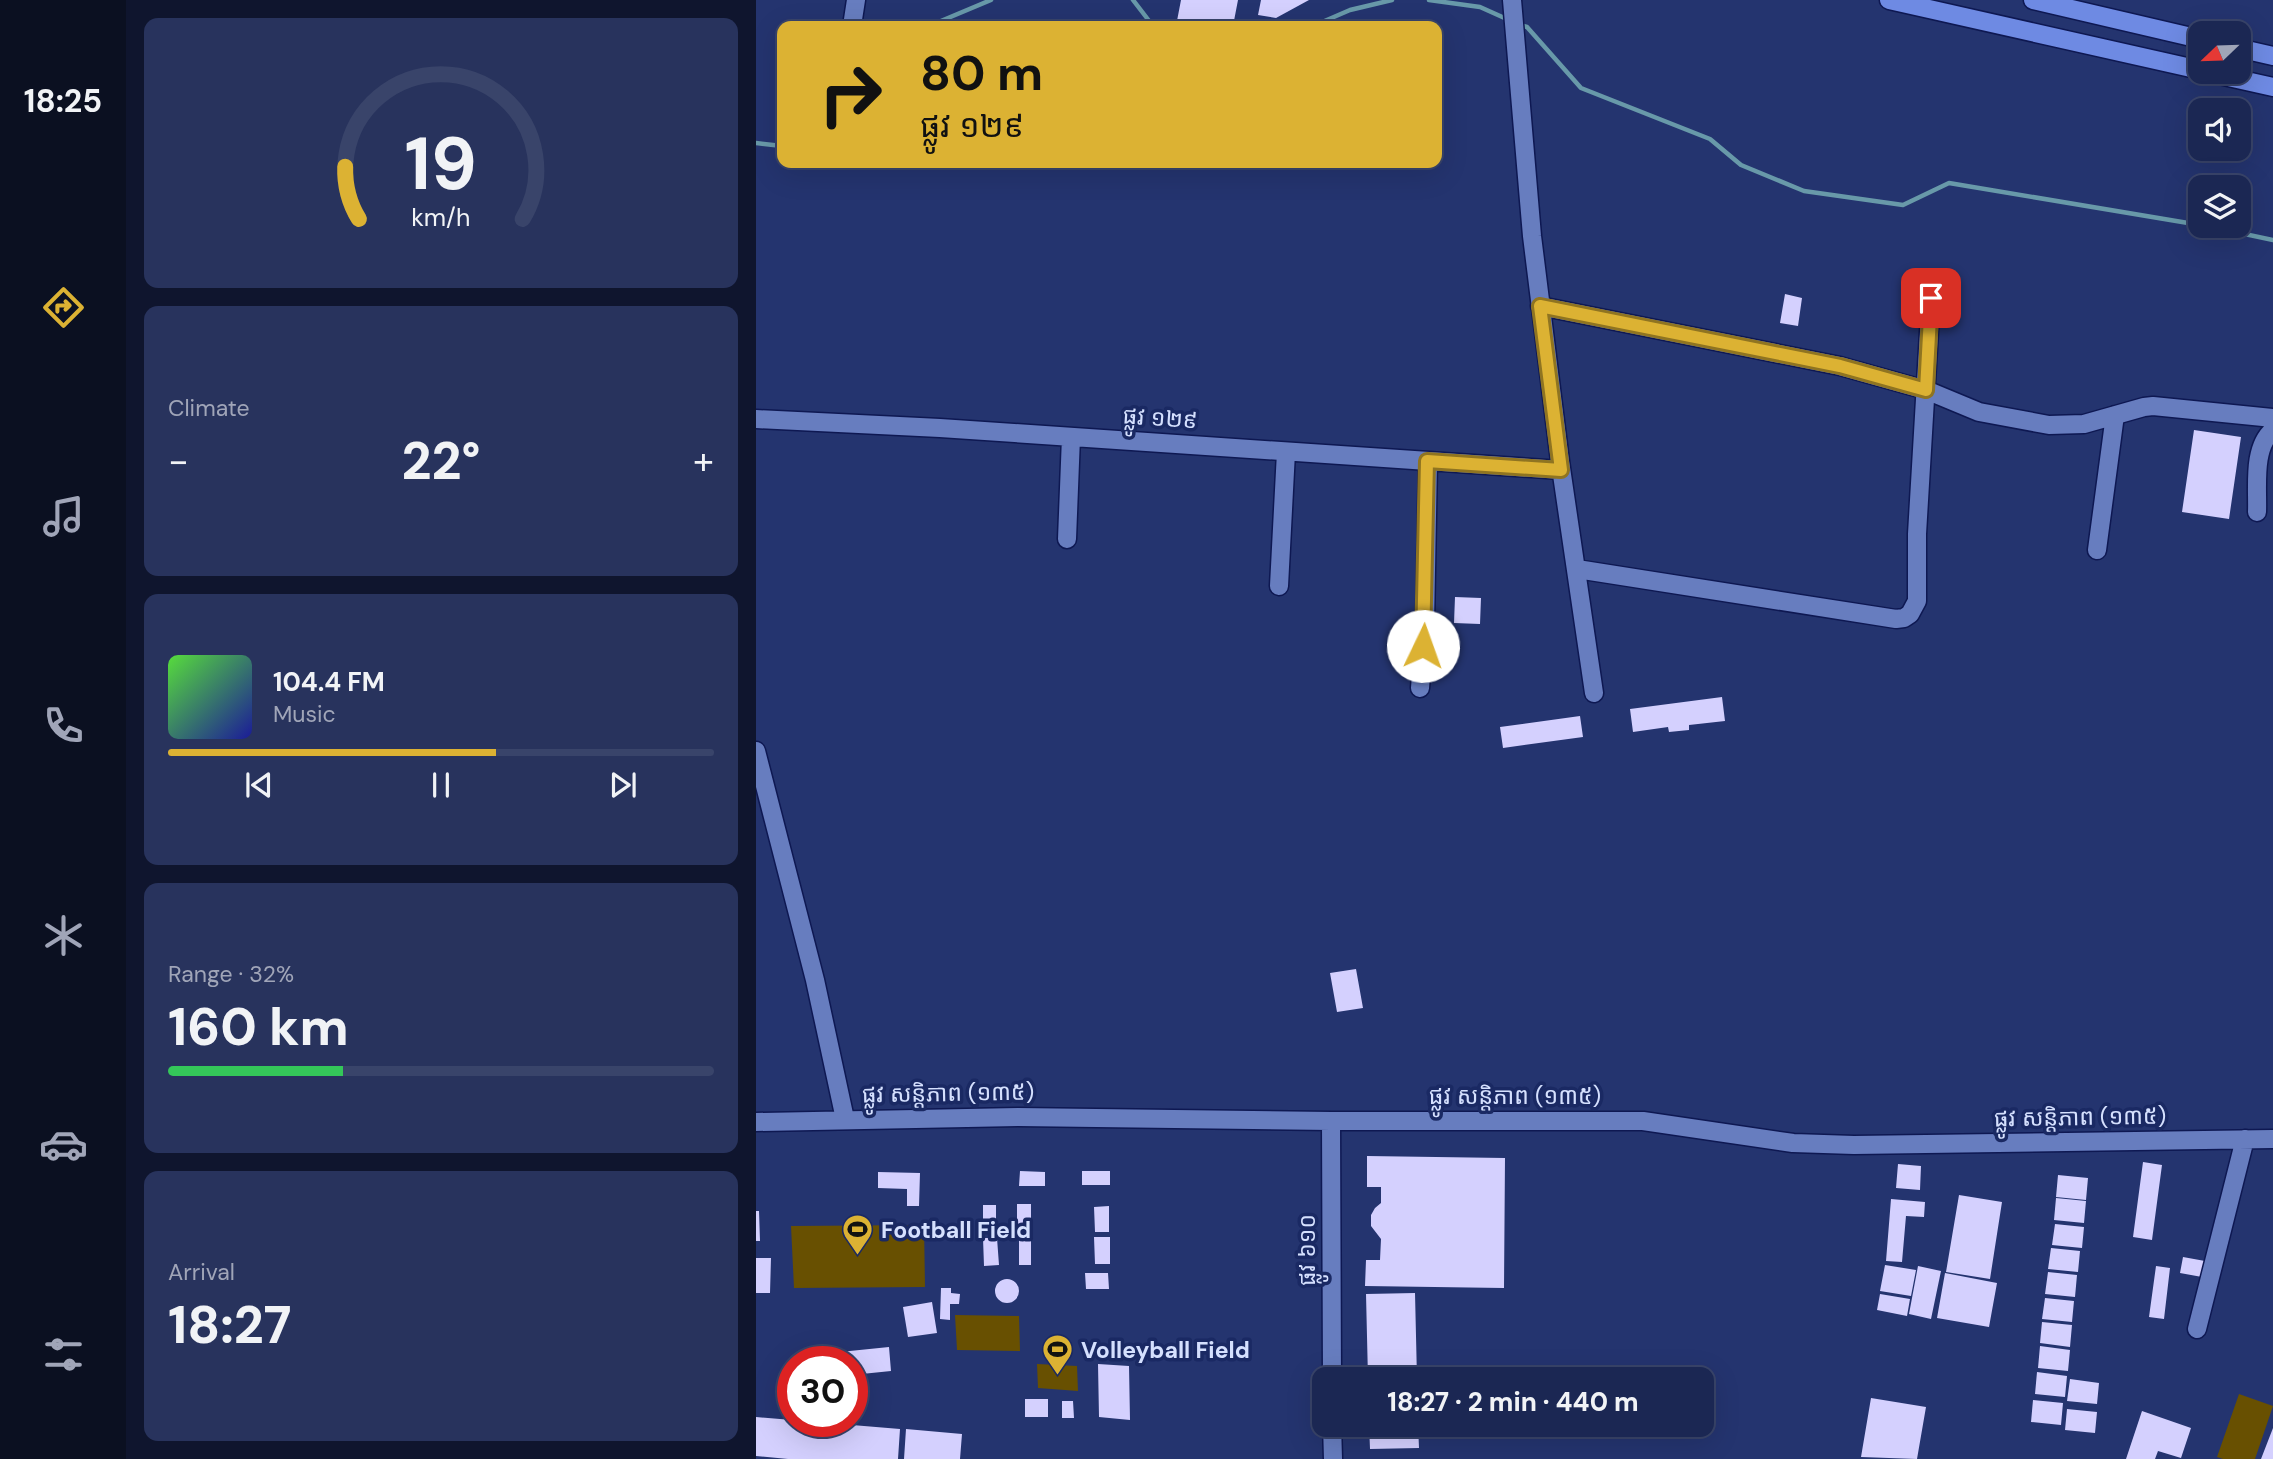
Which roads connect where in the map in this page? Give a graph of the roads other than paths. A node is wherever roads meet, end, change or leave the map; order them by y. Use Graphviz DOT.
graph roads {
  1 [pos="856,0"];
  2 [pos="1512,0"];
  3 [pos="1889,0"];
  4 [pos="2033,0"];
  5 [pos="853,21"];
  6 [pos="2188,36"];
  7 [pos="2251,51"];
  8 [pos="2273,56"];
  9 [pos="2188,67"];
  10 [pos="2251,82"];
  11 [pos="2273,87"];
  12 [pos="1931,298"];
  13 [pos="1540,306"];
  14 [pos="1926,390"];
  15 [pos="2115,415"];
  16 [pos="2273,418"];
  17 [pos="756,419"];
  18 [pos="2273,430"];
  19 [pos="1071,437"];
  20 [pos="1286,452"];
  21 [pos="1427,461"];
  22 [pos="1561,470"];
  23 [pos="2257,512"];
  24 [pos="1067,539"];
  25 [pos="2097,550"];
  26 [pos="1577,569"];
  27 [pos="1279,586"];
  28 [pos="1420,688"];
  29 [pos="1594,693"];
  30 [pos="756,751"];
  31 [pos="845,1119"];
  32 [pos="1331,1121"];
  33 [pos="756,1122"];
  34 [pos="2245,1139"];
  35 [pos="2273,1139"];
  36 [pos="2197,1329"];
  37 [pos="1332,1367"];
  38 [pos="1332,1437"];
  39 [pos="1332,1459"];
  1 -- 5 [label="street"];
  2 -- 13 [label="street"];
  3 -- 9 [label="main road"];
  4 -- 6 [label="main road"];
  7 -- 8 [label="main road"];
  10 -- 11 [label="main road"];
  12 -- 14 [label="street"];
  13 -- 14 [label="street"];
  13 -- 22 [label="street"];
  14 -- 15 [label="street"];
  14 -- 26 [label="street"];
  15 -- 16 [label="street"];
  15 -- 25 [label="street"];
  17 -- 19 [label="street, ផ្លូវ ១២៩"];
  18 -- 23 [label="street"];
  19 -- 20 [label="street, ផ្លូវ ១២៩"];
  19 -- 24 [label="street"];
  20 -- 21 [label="street, ផ្លូវ ១២៩"];
  20 -- 27 [label="street"];
  21 -- 22 [label="street, ផ្លូវ ១២៩"];
  21 -- 28 [label="street"];
  22 -- 26 [label="street"];
  26 -- 29 [label="street"];
  30 -- 31 [label="street"];
  31 -- 32 [label="street, ផ្លូវ សន្តិភាព (១៣៥)"];
  31 -- 33 [label="street, ផ្លូវ សន្តិភាព (១៣៥)"];
  32 -- 34 [label="street, ផ្លូវ សន្តិភាព (១៣៥)"];
  32 -- 37 [label="street, ផ្លូវ ៦១០"];
  34 -- 35 [label="street, ផ្លូវ សន្តិភាព (១៣៥)"];
  34 -- 36 [label="street"];
  38 -- 39 [label="street"];
}
